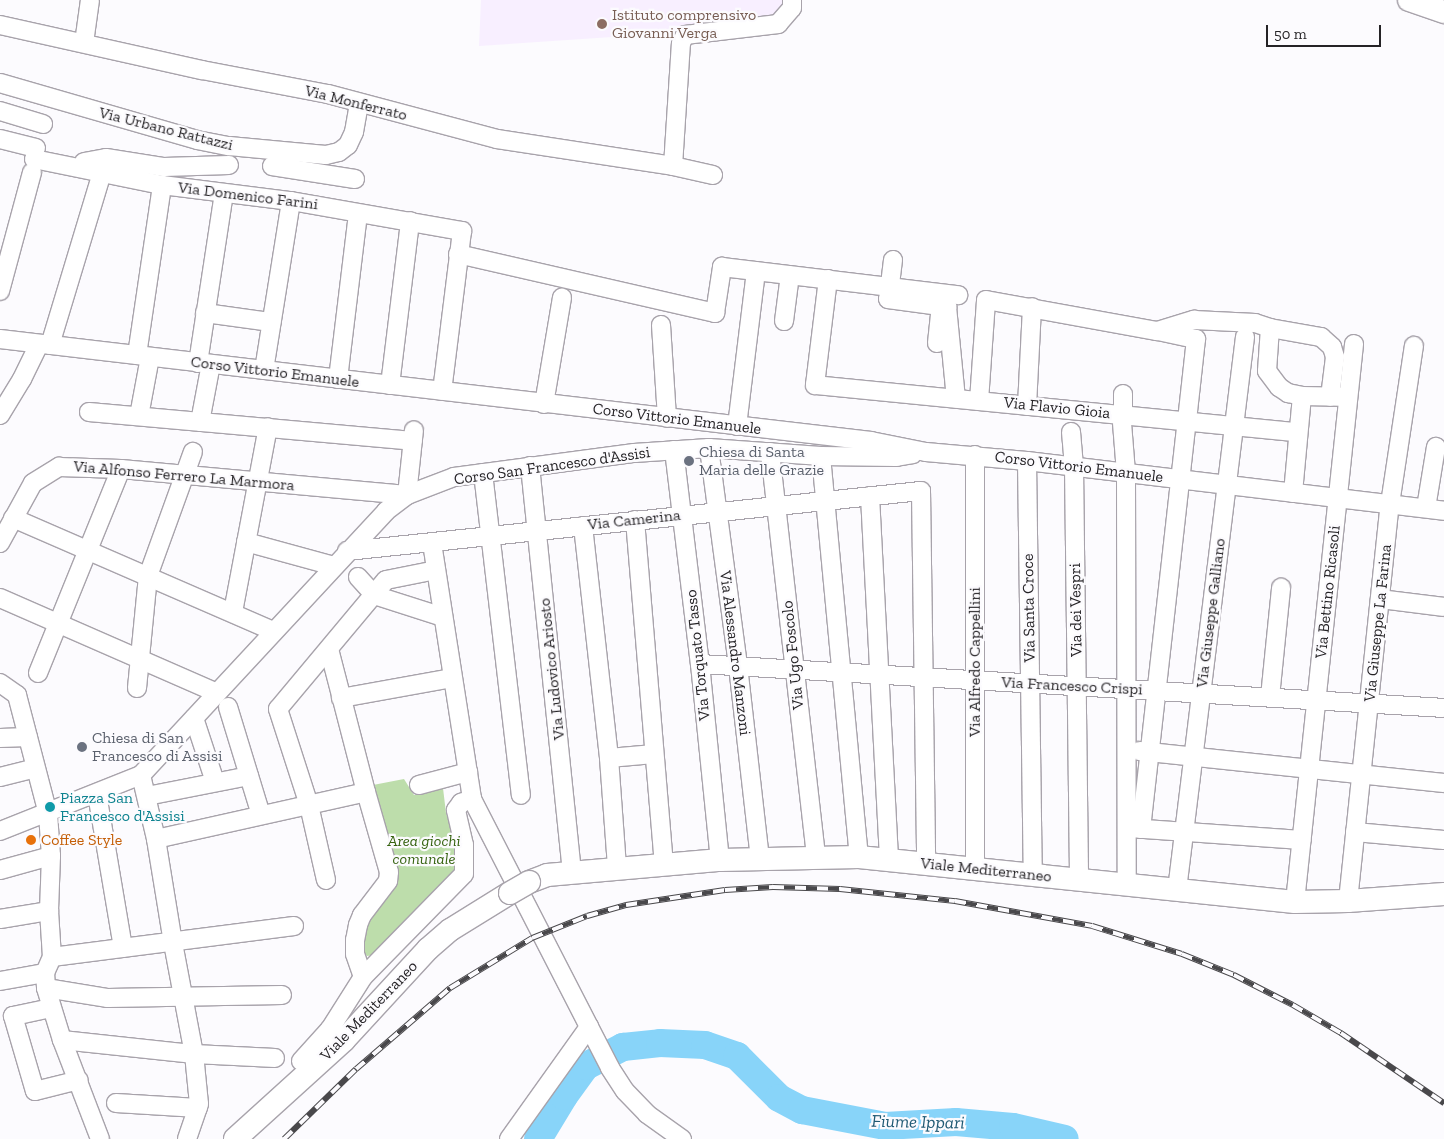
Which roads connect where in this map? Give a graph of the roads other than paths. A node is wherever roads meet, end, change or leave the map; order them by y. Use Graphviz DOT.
graph roads {
  1 [pos="90,0"];
  2 [pos="792,0"];
  3 [pos="1409,0"];
  4 [pos="1444,12"];
  5 [pos="0,24"];
  6 [pos="84,43"];
  7 [pos="0,83"];
  8 [pos="359,103"];
  9 [pos="0,111"];
  10 [pos="43,124"];
  11 [pos="0,139"];
  12 [pos="34,160"];
  13 [pos="84,162"];
  14 [pos="229,165"];
  15 [pos="272,166"];
  16 [pos="673,166"];
  17 [pos="102,173"];
  18 [pos="713,175"];
  19 [pos="355,178"];
  20 [pos="162,185"];
  21 [pos="224,193"];
  22 [pos="291,201"];
  23 [pos="410,221"];
  24 [pos="357,222"];
  25 [pos="458,254"];
  26 [pos="893,260"];
  27 [pos="756,271"];
  28 [pos="790,275"];
  29 [pos="828,279"];
  30 [pos="889,286"];
  31 [pos="0,291"];
  32 [pos="958,295"];
  33 [pos="562,298"];
  34 [pos="941,306"];
  35 [pos="1032,308"];
  36 [pos="206,313"];
  37 [pos="784,321"];
  38 [pos="272,322"];
  39 [pos="661,325"];
  40 [pos="1270,328"];
  41 [pos="1157,331"];
  42 [pos="1244,337"];
  43 [pos="0,339"];
  44 [pos="937,343"];
  45 [pos="44,344"];
  46 [pos="1354,344"];
  47 [pos="1414,346"];
  48 [pos="143,356"];
  49 [pos="205,363"];
  50 [pos="1241,369"];
  51 [pos="264,370"];
  52 [pos="1267,371"];
  53 [pos="338,379"];
  54 [pos="390,385"];
  55 [pos="442,391"];
  56 [pos="1123,394"];
  57 [pos="1302,396"];
  58 [pos="1330,397"];
  59 [pos="1348,397"];
  60 [pos="956,399"];
  61 [pos="979,401"];
  62 [pos="544,404"];
  63 [pos="1027,406"];
  64 [pos="90,412"];
  65 [pos="0,415"];
  66 [pos="139,416"];
  67 [pos="667,418"];
  68 [pos="1123,419"];
  69 [pos="200,422"];
  70 [pos="1187,424"];
  71 [pos="1234,425"];
  72 [pos="737,426"];
  73 [pos="268,427"];
  74 [pos="1071,432"];
  75 [pos="1298,432"];
  76 [pos="1436,447"];
  77 [pos="709,448"];
  78 [pos="674,450"];
  79 [pos="192,452"];
  80 [pos="770,452"];
  81 [pos="926,452"];
  82 [pos="975,455"];
  83 [pos="821,456"];
  84 [pos="1027,460"];
  85 [pos="530,466"];
  86 [pos="1074,466"];
  87 [pos="121,469"];
  88 [pos="483,473"];
  89 [pos="1126,473"];
  90 [pos="184,475"];
  91 [pos="1182,479"];
  92 [pos="257,481"];
  93 [pos="1227,485"];
  94 [pos="1293,493"];
  95 [pos="407,495"];
  96 [pos="870,496"];
  97 [pos="1338,498"];
  98 [pos="825,501"];
  99 [pos="1390,504"];
  100 [pos="776,506"];
  101 [pos="1426,508"];
  102 [pos="1444,511"];
  103 [pos="717,512"];
  104 [pos="681,516"];
  105 [pos="13,518"];
  106 [pos="635,520"];
  107 [pos="583,526"];
  108 [pos="538,530"];
  109 [pos="490,536"];
  110 [pos="246,542"];
  111 [pos="0,543"];
  112 [pos="432,543"];
  113 [pos="87,550"];
  114 [pos="347,551"];
  115 [pos="334,566"];
  116 [pos="436,570"];
  117 [pos="148,576"];
  118 [pos="358,577"];
  119 [pos="1281,588"];
  120 [pos="374,595"];
  121 [pos="0,598"];
  122 [pos="1380,599"];
  123 [pos="1444,607"];
  124 [pos="233,612"];
  125 [pos="443,617"];
  126 [pos="58,623"];
  127 [pos="273,631"];
  128 [pos="329,649"];
  129 [pos="140,658"];
  130 [pos="700,664"];
  131 [pos="738,666"];
  132 [pos="795,669"];
  133 [pos="842,672"];
  134 [pos="38,673"];
  135 [pos="879,674"];
  136 [pos="923,677"];
  137 [pos="452,678"];
  138 [pos="975,680"];
  139 [pos="0,682"];
  140 [pos="1030,683"];
  141 [pos="1077,686"];
  142 [pos="137,688"];
  143 [pos="1127,689"];
  144 [pos="1157,691"];
  145 [pos="8,692"];
  146 [pos="1202,693"];
  147 [pos="341,698"];
  148 [pos="1270,698"];
  149 [pos="222,700"];
  150 [pos="1317,700"];
  151 [pos="1370,703"];
  152 [pos="1444,708"];
  153 [pos="194,718"];
  154 [pos="28,737"];
  155 [pos="0,738"];
  156 [pos="1127,749"];
  157 [pos="1150,752"];
  158 [pos="654,754"];
  159 [pos="1194,756"];
  160 [pos="609,758"];
  161 [pos="35,768"];
  162 [pos="1309,768"];
  163 [pos="468,772"];
  164 [pos="1361,774"];
  165 [pos="141,775"];
  166 [pos="248,776"];
  167 [pos="0,777"];
  168 [pos="215,782"];
  169 [pos="1444,783"];
  170 [pos="419,785"];
  171 [pos="366,792"];
  172 [pos="97,794"];
  173 [pos="521,795"];
  174 [pos="147,796"];
  175 [pos="472,799"];
  176 [pos="309,805"];
  177 [pos="261,815"];
  178 [pos="42,816"];
  179 [pos="1134,828"];
  180 [pos="0,832"];
  181 [pos="1184,832"];
  182 [pos="1355,832"];
  183 [pos="156,839"];
  184 [pos="1302,840"];
  185 [pos="1444,840"];
  186 [pos="51,856"];
  187 [pos="816,857"];
  188 [pos="860,857"];
  189 [pos="760,858"];
  190 [pos="889,859"];
  191 [pos="720,860"];
  192 [pos="926,864"];
  193 [pos="664,865"];
  194 [pos="617,868"];
  195 [pos="975,869"];
  196 [pos="0,870"];
  197 [pos="572,873"];
  198 [pos="1033,875"];
  199 [pos="1079,879"];
  200 [pos="326,880"];
  201 [pos="1127,884"];
  202 [pos="1177,890"];
  203 [pos="1444,894"];
  204 [pos="1348,900"];
  205 [pos="1295,902"];
  206 [pos="49,910"];
  207 [pos="0,919"];
  208 [pos="294,926"];
  209 [pos="173,943"];
  210 [pos="123,948"];
  211 [pos="52,957"];
  212 [pos="363,976"];
  213 [pos="0,981"];
  214 [pos="46,981"];
  215 [pos="282,995"];
  216 [pos="183,997"];
  217 [pos="51,1008"];
  218 [pos="593,1033"];
  219 [pos="337,1034"];
  220 [pos="62,1040"];
  221 [pos="194,1054"];
  222 [pos="275,1058"];
  223 [pos="301,1061"];
  224 [pos="79,1080"];
  225 [pos="116,1103"];
  226 [pos="198,1108"];
  227 [pos="100,1139"];
  228 [pos="187,1139"];
  229 [pos="235,1139"];
  230 [pos="509,1139"];
  231 [pos="682,1139"];
  1 -- 6 [label="street"];
  2 -- 16 [label="street"];
  3 -- 4 [label="main road"];
  5 -- 6 [label="street, Via Monferrato"];
  6 -- 8 [label="street, Via Monferrato"];
  7 -- 8 [label="street, Via Urbano Rattazzi"];
  8 -- 16 [label="street, Via Monferrato"];
  9 -- 10 [label="street"];
  11 -- 12 [label="street, Via Domenico Farini"];
  12 -- 17 [label="street, Via Domenico Farini"];
  12 -- 31 [label="street"];
  13 -- 14 [label="street"];
  15 -- 19 [label="street"];
  16 -- 18 [label="street, Via Monferrato"];
  17 -- 20 [label="street, Via Domenico Farini"];
  17 -- 45 [label="street"];
  20 -- 21 [label="street, Via Domenico Farini"];
  20 -- 48 [label="street"];
  21 -- 22 [label="street, Via Domenico Farini"];
  21 -- 36 [label="street"];
  22 -- 23 [label="street, Via Domenico Farini"];
  22 -- 38 [label="street"];
  23 -- 25 [label="street, Via Domenico Farini"];
  23 -- 54 [label="street"];
  24 -- 53 [label="street"];
  25 -- 27 [label="street"];
  25 -- 55 [label="street"];
  26 -- 30 [label="street"];
  27 -- 28 [label="street"];
  27 -- 72 [label="street"];
  28 -- 29 [label="street"];
  28 -- 37 [label="street"];
  29 -- 30 [label="street"];
  29 -- 60 [label="street, Via Flavio Gioia"];
  30 -- 32 [label="street"];
  30 -- 34 [label="street"];
  33 -- 62 [label="street"];
  34 -- 44 [label="street"];
  34 -- 60 [label="street"];
  35 -- 41 [label="street"];
  35 -- 61 [label="street"];
  35 -- 63 [label="street"];
  36 -- 38 [label="street"];
  36 -- 49 [label="street"];
  38 -- 51 [label="street"];
  39 -- 67 [label="street"];
  40 -- 41 [label="street"];
  40 -- 52 [label="street"];
  40 -- 58 [label="street"];
  41 -- 70 [label="street"];
  42 -- 50 [label="street, Via Giuseppe Galliano"];
  43 -- 45 [label="street, Corso Vittorio Emanuele"];
  45 -- 48 [label="street, Corso Vittorio Emanuele"];
  45 -- 65 [label="street"];
  46 -- 59 [label="street, Via Bettino Ricasoli"];
  47 -- 99 [label="street, Via Giuseppe La Farina"];
  48 -- 49 [label="street, Corso Vittorio Emanuele"];
  48 -- 66 [label="street"];
  49 -- 51 [label="street, Corso Vittorio Emanuele"];
  49 -- 69 [label="street"];
  50 -- 52 [label="street"];
  50 -- 71 [label="street, Via Giuseppe Galliano"];
  51 -- 53 [label="street, Corso Vittorio Emanuele"];
  52 -- 57 [label="street"];
  53 -- 54 [label="street, Corso Vittorio Emanuele"];
  54 -- 55 [label="street, Corso Vittorio Emanuele"];
  55 -- 62 [label="street, Corso Vittorio Emanuele"];
  56 -- 68 [label="street"];
  57 -- 58 [label="street"];
  57 -- 75 [label="street"];
  58 -- 59 [label="street"];
  59 -- 97 [label="street, Via Bettino Ricasoli"];
  60 -- 61 [label="street, Via Flavio Gioia"];
  61 -- 63 [label="street, Via Flavio Gioia"];
  62 -- 67 [label="street, Corso Vittorio Emanuele"];
  63 -- 68 [label="street, Via Flavio Gioia"];
  64 -- 66 [label="street"];
  66 -- 69 [label="street"];
  67 -- 72 [label="street, Corso Vittorio Emanuele"];
  68 -- 70 [label="street, Via Flavio Gioia"];
  68 -- 89 [label="street"];
  69 -- 73 [label="street"];
  70 -- 71 [label="street, Via Flavio Gioia"];
  70 -- 91 [label="street"];
  71 -- 75 [label="street, Via Flavio Gioia"];
  71 -- 93 [label="street, Via Giuseppe Galliano"];
  72 -- 81 [label="street, Corso Vittorio Emanuele"];
  73 -- 92 [label="street"];
  73 -- 95 [label="street"];
  74 -- 86 [label="street, Via dei Vespri"];
  75 -- 94 [label="street"];
  76 -- 101 [label="street"];
  77 -- 78 [label="street, Corso San Francesco d'Assisi"];
  77 -- 80 [label="street, Corso San Francesco d'Assisi"];
  77 -- 103 [label="street, Via Alessandro Manzoni"];
  78 -- 85 [label="street, Corso San Francesco d'Assisi"];
  78 -- 104 [label="street, Via Torquato Tasso"];
  79 -- 90 [label="street"];
  80 -- 83 [label="street, Corso San Francesco d'Assisi"];
  80 -- 100 [label="street, Via Ugo Foscolo"];
  81 -- 82 [label="street, Corso Vittorio Emanuele"];
  81 -- 83 [label="street, Corso San Francesco d'Assisi"];
  82 -- 84 [label="street, Corso Vittorio Emanuele"];
  82 -- 138 [label="street, Via Alfredo Cappellini"];
  83 -- 98 [label="street"];
  84 -- 86 [label="street, Corso Vittorio Emanuele"];
  84 -- 140 [label="street, Via Santa Croce"];
  85 -- 88 [label="street, Corso San Francesco d'Assisi"];
  85 -- 108 [label="street, Via Ludovico Ariosto"];
  86 -- 89 [label="street, Corso Vittorio Emanuele"];
  86 -- 141 [label="street, Via dei Vespri"];
  87 -- 90 [label="street, Via Alfonso Ferrero La Marmora"];
  87 -- 105 [label="street, Via Alfonso Ferrero La Marmora"];
  87 -- 113 [label="street"];
  88 -- 95 [label="street, Corso San Francesco d'Assisi"];
  88 -- 109 [label="street"];
  89 -- 91 [label="street, Corso Vittorio Emanuele"];
  89 -- 143 [label="street"];
  90 -- 92 [label="street, Via Alfonso Ferrero La Marmora"];
  90 -- 117 [label="street"];
  91 -- 93 [label="street, Corso Vittorio Emanuele"];
  91 -- 144 [label="street"];
  92 -- 95 [label="street, Via Alfonso Ferrero La Marmora"];
  92 -- 110 [label="street"];
  93 -- 94 [label="street, Corso Vittorio Emanuele"];
  93 -- 146 [label="street, Via Giuseppe Galliano"];
  94 -- 97 [label="street, Corso Vittorio Emanuele"];
  95 -- 114 [label="street, Corso San Francesco d'Assisi"];
  96 -- 98 [label="street, Via Camerina"];
  96 -- 135 [label="street"];
  96 -- 136 [label="street, Via Camerina"];
  97 -- 99 [label="street, Corso Vittorio Emanuele"];
  97 -- 150 [label="street, Via Bettino Ricasoli"];
  98 -- 100 [label="street, Via Camerina"];
  98 -- 133 [label="street"];
  99 -- 101 [label="street, Corso Vittorio Emanuele"];
  99 -- 122 [label="street, Via Giuseppe La Farina"];
  100 -- 103 [label="street, Via Camerina"];
  100 -- 132 [label="street, Via Ugo Foscolo"];
  101 -- 102 [label="street, Corso Vittorio Emanuele"];
  103 -- 104 [label="street, Via Camerina"];
  103 -- 131 [label="street, Via Alessandro Manzoni"];
  104 -- 106 [label="street, Via Camerina"];
  104 -- 130 [label="street, Via Torquato Tasso"];
  105 -- 111 [label="street, Via Alfonso Ferrero La Marmora"];
  105 -- 113 [label="street"];
  106 -- 107 [label="street, Via Camerina"];
  106 -- 158 [label="street"];
  107 -- 108 [label="street, Via Camerina"];
  107 -- 160 [label="street"];
  108 -- 109 [label="street, Via Camerina"];
  108 -- 197 [label="street, Via Ludovico Ariosto"];
  109 -- 112 [label="street, Via Camerina"];
  109 -- 173 [label="street"];
  110 -- 115 [label="street"];
  110 -- 124 [label="street"];
  112 -- 114 [label="street, Via Camerina"];
  112 -- 116 [label="street"];
  113 -- 117 [label="street"];
  113 -- 126 [label="street"];
  114 -- 115 [label="street, Corso San Francesco d'Assisi"];
  115 -- 127 [label="street, Corso San Francesco d'Assisi"];
  116 -- 120 [label="street"];
  116 -- 125 [label="street"];
  117 -- 124 [label="street"];
  117 -- 129 [label="street"];
  118 -- 120 [label="street"];
  119 -- 148 [label="street"];
  120 -- 125 [label="street"];
  120 -- 128 [label="street"];
  121 -- 126 [label="street"];
  122 -- 123 [label="street"];
  122 -- 151 [label="street, Via Giuseppe La Farina"];
  124 -- 127 [label="street"];
  125 -- 137 [label="street"];
  126 -- 129 [label="street"];
  126 -- 134 [label="street"];
  127 -- 149 [label="street, Corso San Francesco d'Assisi"];
  128 -- 147 [label="street"];
  128 -- 176 [label="street"];
  129 -- 142 [label="street"];
  129 -- 149 [label="street"];
  130 -- 131 [label="street, Via Francesco Crispi"];
  130 -- 191 [label="street, Via Torquato Tasso"];
  131 -- 132 [label="street, Via Francesco Crispi"];
  131 -- 189 [label="street, Via Alessandro Manzoni"];
  132 -- 133 [label="street, Via Francesco Crispi"];
  132 -- 187 [label="street, Via Ugo Foscolo"];
  133 -- 135 [label="street, Via Francesco Crispi"];
  133 -- 188 [label="street"];
  135 -- 136 [label="street, Via Francesco Crispi"];
  135 -- 190 [label="street"];
  136 -- 138 [label="street, Via Francesco Crispi"];
  136 -- 192 [label="street"];
  137 -- 147 [label="street"];
  137 -- 163 [label="street"];
  138 -- 140 [label="street, Via Francesco Crispi"];
  138 -- 195 [label="street, Via Alfredo Cappellini"];
  139 -- 145 [label="street"];
  140 -- 141 [label="street, Via Francesco Crispi"];
  140 -- 198 [label="street, Via Santa Croce"];
  141 -- 143 [label="street, Via Francesco Crispi"];
  141 -- 199 [label="street, Via dei Vespri"];
  143 -- 144 [label="street, Via Francesco Crispi"];
  143 -- 156 [label="street"];
  144 -- 146 [label="street, Via Francesco Crispi"];
  144 -- 157 [label="street"];
  145 -- 154 [label="street"];
  146 -- 148 [label="street, Via Francesco Crispi"];
  146 -- 159 [label="street, Via Giuseppe Galliano"];
  147 -- 171 [label="street"];
  148 -- 150 [label="street, Via Francesco Crispi"];
  149 -- 153 [label="street, Corso San Francesco d'Assisi"];
  149 -- 166 [label="street"];
  150 -- 151 [label="street, Via Francesco Crispi"];
  150 -- 162 [label="street, Via Bettino Ricasoli"];
  151 -- 152 [label="street, Via Francesco Crispi"];
  151 -- 164 [label="street, Via Giuseppe La Farina"];
  153 -- 165 [label="street, Corso San Francesco d'Assisi"];
  153 -- 168 [label="street"];
  154 -- 155 [label="street"];
  154 -- 161 [label="street"];
  156 -- 157 [label="street"];
  156 -- 179 [label="street"];
  157 -- 159 [label="street"];
  157 -- 179 [label="street"];
  158 -- 160 [label="street"];
  158 -- 193 [label="street"];
  159 -- 162 [label="street"];
  159 -- 181 [label="street, Via Giuseppe Galliano"];
  160 -- 194 [label="street"];
  161 -- 167 [label="street"];
  161 -- 178 [label="street"];
  162 -- 164 [label="street"];
  162 -- 184 [label="street, Via Bettino Ricasoli"];
  163 -- 170 [label="street"];
  163 -- 175 [label="street"];
  164 -- 169 [label="street"];
  164 -- 182 [label="street, Via Giuseppe La Farina"];
  165 -- 172 [label="street, Corso San Francesco d'Assisi"];
  165 -- 174 [label="street"];
  166 -- 168 [label="street"];
  166 -- 177 [label="street"];
  168 -- 174 [label="street"];
  171 -- 176 [label="street"];
  171 -- 212 [label="street"];
  172 -- 178 [label="street, Corso San Francesco d'Assisi"];
  172 -- 210 [label="street"];
  174 -- 183 [label="street"];
  175 -- 212 [label="street"];
  175 -- 218 [label="street"];
  176 -- 177 [label="street"];
  176 -- 200 [label="street"];
  177 -- 183 [label="street"];
  178 -- 180 [label="street, Corso San Francesco d'Assisi"];
  178 -- 186 [label="street"];
  179 -- 181 [label="street"];
  179 -- 201 [label="street"];
  181 -- 184 [label="street"];
  181 -- 202 [label="street, Via Giuseppe Galliano"];
  182 -- 185 [label="street"];
  182 -- 204 [label="street, Via Giuseppe La Farina"];
  183 -- 209 [label="street"];
  184 -- 205 [label="street, Via Bettino Ricasoli"];
  186 -- 196 [label="street"];
  186 -- 206 [label="street"];
  187 -- 188 [label="main road, Viale Mediterraneo"];
  187 -- 189 [label="main road, Viale Mediterraneo"];
  188 -- 190 [label="main road, Viale Mediterraneo"];
  189 -- 191 [label="main road, Viale Mediterraneo"];
  190 -- 192 [label="main road, Viale Mediterraneo"];
  191 -- 193 [label="main road, Viale Mediterraneo"];
  192 -- 195 [label="main road, Viale Mediterraneo"];
  193 -- 194 [label="main road, Viale Mediterraneo"];
  194 -- 197 [label="main road, Viale Mediterraneo"];
  195 -- 198 [label="main road, Viale Mediterraneo"];
  197 -- 219 [label="main road, Viale Mediterraneo, bridge"];
  198 -- 199 [label="main road, Viale Mediterraneo"];
  199 -- 201 [label="main road, Viale Mediterraneo"];
  201 -- 202 [label="main road, Viale Mediterraneo"];
  202 -- 205 [label="main road, Viale Mediterraneo"];
  203 -- 204 [label="main road, Viale Mediterraneo"];
  204 -- 205 [label="main road, Viale Mediterraneo"];
  206 -- 207 [label="street"];
  206 -- 211 [label="street"];
  208 -- 209 [label="street"];
  209 -- 210 [label="street"];
  209 -- 216 [label="street"];
  210 -- 211 [label="street"];
  211 -- 214 [label="street"];
  212 -- 219 [label="street"];
  213 -- 214 [label="street"];
  214 -- 216 [label="street"];
  214 -- 217 [label="street"];
  215 -- 216 [label="street"];
  216 -- 221 [label="street"];
  217 -- 220 [label="street"];
  217 -- 224 [label="street"];
  218 -- 230 [label="street"];
  218 -- 231 [label="street"];
  219 -- 223 [label="street"];
  219 -- 229 [label="main road, Viale Mediterraneo"];
  220 -- 221 [label="street"];
  220 -- 224 [label="street"];
  221 -- 222 [label="street"];
  221 -- 226 [label="street"];
  224 -- 227 [label="street"];
  225 -- 226 [label="street"];
  226 -- 228 [label="street"];
}
